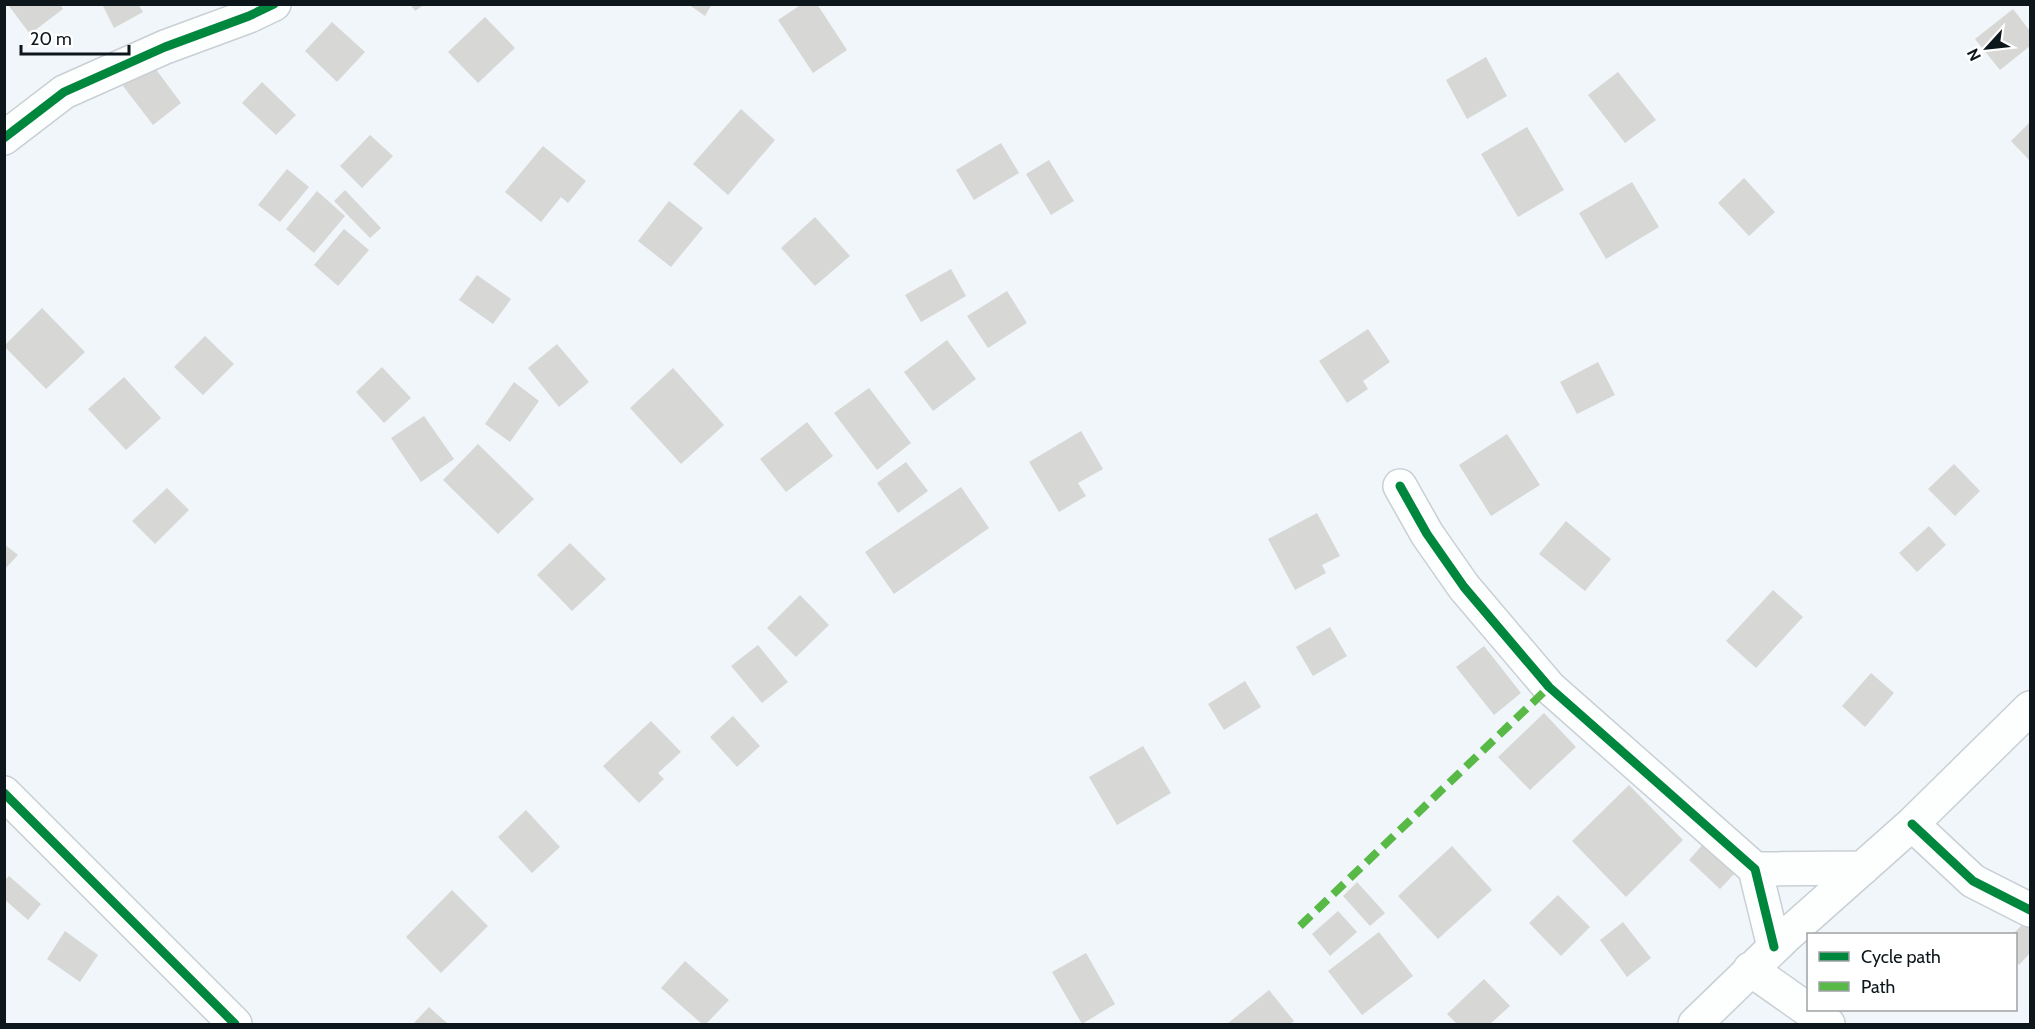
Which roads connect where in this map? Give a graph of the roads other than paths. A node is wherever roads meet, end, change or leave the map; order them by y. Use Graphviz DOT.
graph roads {
  1 [pos="274,4"];
  2 [pos="4,138"];
  3 [pos="1400,486"];
  4 [pos="2031,708"];
  5 [pos="4,793"];
  6 [pos="1912,824"];
  7 [pos="1863,868"];
  8 [pos="1755,869"];
  9 [pos="2031,909"];
  10 [pos="1774,947"];
  11 [pos="1750,969"];
  12 [pos="1807,1009"];
  13 [pos="1810,1011"];
  14 [pos="235,1024"];
  15 [pos="1695,1024"];
  16 [pos="1828,1024"];
  1 -- 2 [label="street"];
  3 -- 8 [label="street"];
  4 -- 6 [label="street"];
  5 -- 14 [label="street"];
  6 -- 7 [label="street"];
  6 -- 9 [label="street"];
  7 -- 8 [label="street"];
  7 -- 10 [label="street"];
  8 -- 10 [label="street"];
  10 -- 11 [label="street"];
  11 -- 12 [label="street"];
  11 -- 15 [label="street"];
  13 -- 16 [label="street"];
}
